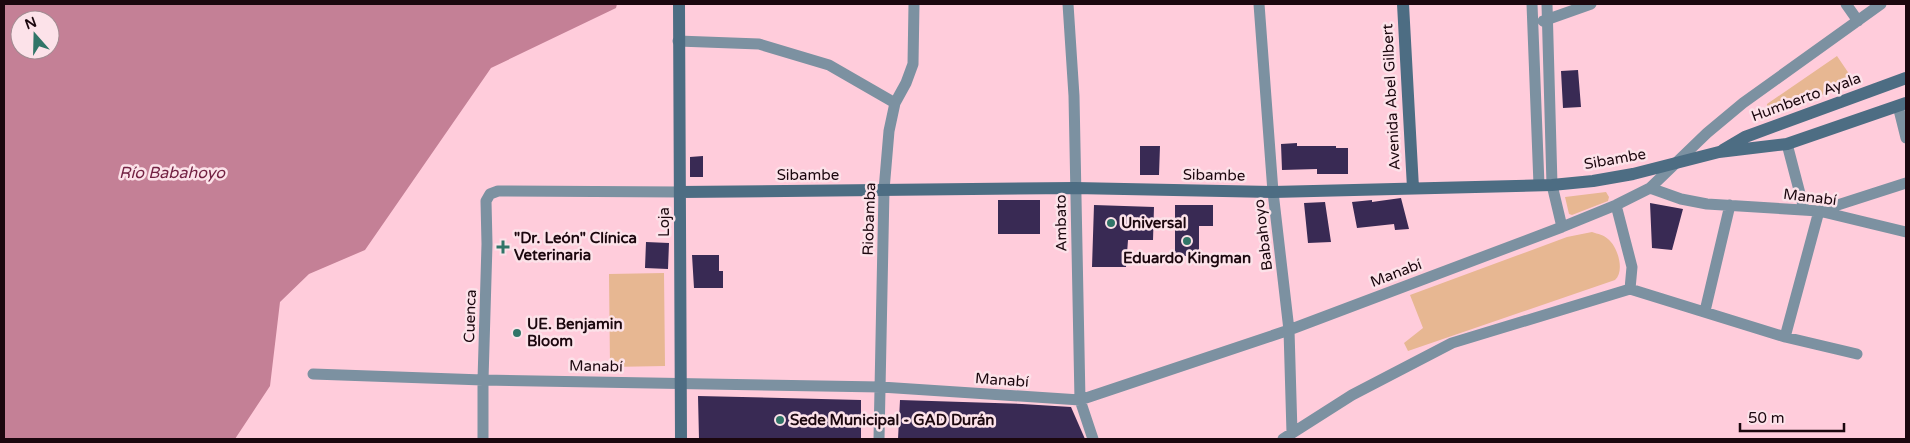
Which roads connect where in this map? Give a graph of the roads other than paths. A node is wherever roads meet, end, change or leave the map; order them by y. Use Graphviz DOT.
graph roads {
  1 [pos="679,4"];
  2 [pos="914,4"];
  3 [pos="1068,4"];
  4 [pos="1259,4"];
  5 [pos="1403,4"];
  6 [pos="1532,4"];
  7 [pos="1547,4"];
  8 [pos="1591,4"];
  9 [pos="1846,4"];
  10 [pos="1881,4"];
  11 [pos="1548,20"];
  12 [pos="1858,21"];
  13 [pos="1533,22"];
  14 [pos="678,42"];
  15 [pos="1906,78"];
  16 [pos="895,103"];
  17 [pos="1902,105"];
  18 [pos="1906,138"];
  19 [pos="1787,144"];
  20 [pos="1719,152"];
  21 [pos="1673,164"];
  22 [pos="1906,183"];
  23 [pos="1539,185"];
  24 [pos="1552,185"];
  25 [pos="1075,188"];
  26 [pos="1413,188"];
  27 [pos="1650,188"];
  28 [pos="884,190"];
  29 [pos="680,192"];
  30 [pos="1273,192"];
  31 [pos="490,194"];
  32 [pos="1616,205"];
  33 [pos="1730,205"];
  34 [pos="1804,209"];
  35 [pos="1820,211"];
  36 [pos="1562,227"];
  37 [pos="1906,232"];
  38 [pos="1630,289"];
  39 [pos="1705,311"];
  40 [pos="1289,330"];
  41 [pos="1785,337"];
  42 [pos="1857,354"];
  43 [pos="313,374"];
  44 [pos="483,380"];
  45 [pos="681,383"];
  46 [pos="881,387"];
  47 [pos="1080,400"];
  48 [pos="1288,436"];
  49 [pos="483,439"];
  50 [pos="681,439"];
  51 [pos="879,439"];
  52 [pos="1093,439"];
  1 -- 14 [label="street, Loja"];
  2 -- 16 [label="street, Riobamba"];
  3 -- 25 [label="street, Ambato"];
  4 -- 30 [label="street, Babahoyo"];
  5 -- 26 [label="street, Avenida Abel Gilbert"];
  6 -- 13 [label="street"];
  7 -- 11 [label="street"];
  8 -- 11 [label="street"];
  9 -- 12 [label="street"];
  10 -- 12 [label="street, Sibambe"];
  11 -- 13 [label="street"];
  11 -- 24 [label="street"];
  12 -- 21 [label="street, Sibambe"];
  13 -- 23 [label="street"];
  14 -- 16 [label="street"];
  14 -- 29 [label="street, Loja"];
  15 -- 20 [label="street, Humberto Ayala"];
  16 -- 28 [label="street, Riobamba"];
  17 -- 18 [label="street"];
  17 -- 19 [label="street, Humberto Ayala"];
  19 -- 20 [label="street, Humberto Ayala"];
  19 -- 34 [label="street"];
  20 -- 21 [label="street, Humberto Ayala"];
  21 -- 24 [label="street, Sibambe"];
  21 -- 27 [label="street, Manabí"];
  22 -- 35 [label="street"];
  23 -- 24 [label="street, Sibambe"];
  23 -- 26 [label="street, Sibambe"];
  24 -- 36 [label="street"];
  25 -- 28 [label="street, Sibambe"];
  25 -- 30 [label="street, Sibambe"];
  25 -- 47 [label="street, Ambato"];
  26 -- 30 [label="street, Sibambe"];
  27 -- 32 [label="street, Manabí"];
  27 -- 33 [label="street, Manabí"];
  28 -- 29 [label="street, Sibambe"];
  28 -- 46 [label="street, Riobamba"];
  29 -- 31 [label="street, Sibambe"];
  29 -- 45 [label="street, Loja"];
  30 -- 40 [label="street, Babahoyo"];
  31 -- 44 [label="street, Cuenca"];
  32 -- 36 [label="street, Manabí"];
  32 -- 38 [label="street"];
  33 -- 34 [label="street, Manabí"];
  33 -- 39 [label="street"];
  34 -- 35 [label="street, Manabí"];
  35 -- 37 [label="street, Manabí"];
  35 -- 41 [label="street"];
  36 -- 40 [label="street, Manabí"];
  38 -- 39 [label="street"];
  38 -- 48 [label="street"];
  39 -- 41 [label="street"];
  40 -- 47 [label="street, Manabí"];
  40 -- 48 [label="street, Babahoyo"];
  41 -- 42 [label="street"];
  43 -- 44 [label="street, Manabí"];
  44 -- 45 [label="street, Manabí"];
  44 -- 49 [label="street, Cuenca"];
  45 -- 46 [label="street, Manabí"];
  45 -- 50 [label="street, Loja"];
  46 -- 47 [label="street, Manabí"];
  46 -- 51 [label="street, Riobamba"];
  47 -- 52 [label="street, Ambato"];
}
